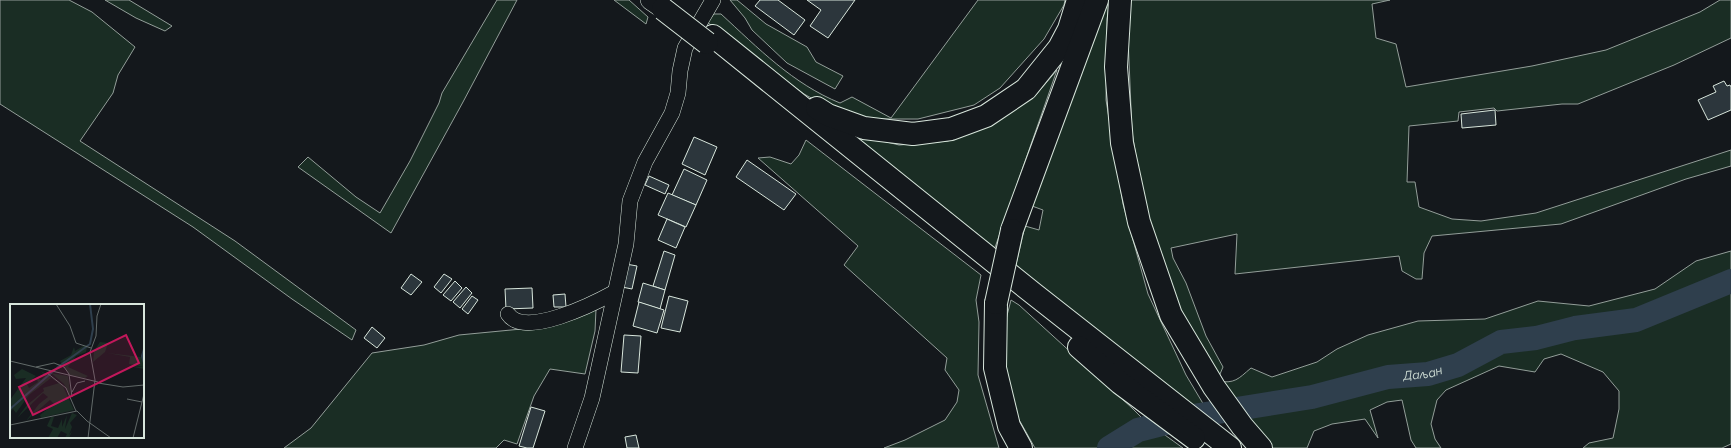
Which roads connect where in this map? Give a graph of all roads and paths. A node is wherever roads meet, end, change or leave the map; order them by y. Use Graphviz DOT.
graph roads {
  1 [pos="714,0"];
  2 [pos="1078,0"];
  3 [pos="1086,0"];
  4 [pos="1097,0"];
  5 [pos="1120,0"];
  6 [pos="663,3"];
  7 [pos="712,37"];
  8 [pos="1045,139"];
  9 [pos="615,292"];
  10 [pos="508,314"];
  11 [pos="1154,399"];
  12 [pos="1205,440"];
  13 [pos="575,448"];
  14 [pos="1021,448"];
  15 [pos="1230,448"];
  16 [pos="1260,448"];
  1 -- 9 [label="street"];
  2 -- 7 [label="highway"];
  3 -- 8 [label="highway"];
  4 -- 8 [label="highway"];
  5 -- 16 [label="highway"];
  6 -- 7 [label="highway, bridge"];
  7 -- 11 [label="highway"];
  7 -- 11 [label="highway"];
  8 -- 14 [label="highway, bridge"];
  9 -- 10 [label="street"];
  9 -- 13 [label="street"];
  11 -- 12 [label="highway"];
  12 -- 15 [label="highway"];
}
